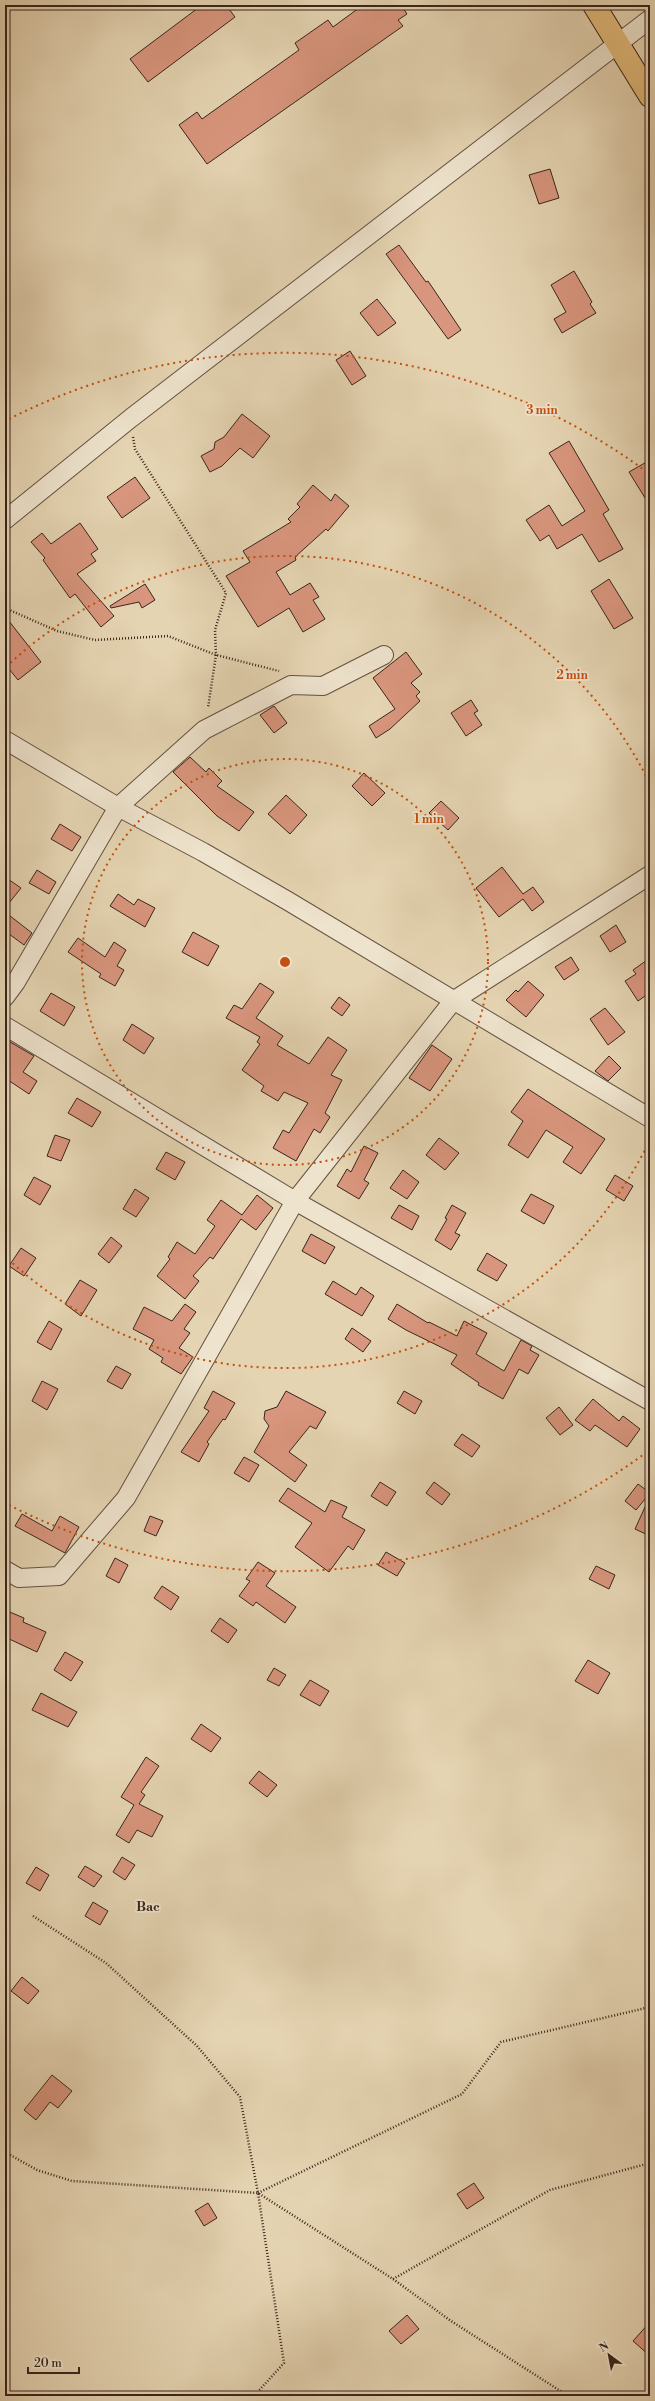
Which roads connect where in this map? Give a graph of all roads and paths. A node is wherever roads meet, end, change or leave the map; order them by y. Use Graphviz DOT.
graph roads {
  1 [pos="594,5"];
  2 [pos="650,19"];
  3 [pos="619,44"];
  4 [pos="650,96"];
  5 [pos="130,418"];
  6 [pos="5,520"];
  7 [pos="5,608"];
  8 [pos="216,655"];
  9 [pos="384,655"];
  10 [pos="282,671"];
  11 [pos="204,730"];
  12 [pos="5,740"];
  13 [pos="118,807"];
  14 [pos="650,875"];
  15 [pos="5,997"];
  16 [pos="453,1001"];
  17 [pos="5,1026"];
  18 [pos="650,1118"];
  19 [pos="295,1201"];
  20 [pos="650,1401"];
  21 [pos="5,1570"];
  22 [pos="33,1916"];
  23 [pos="650,2007"];
  24 [pos="5,2152"];
  25 [pos="650,2163"];
  26 [pos="258,2194"];
  27 [pos="393,2279"];
  28 [pos="254,2396"];
  29 [pos="579,2396"];
  1 -- 3 [label="main road"];
  2 -- 3 [label="street"];
  3 -- 4 [label="main road"];
  3 -- 5 [label="street"];
  5 -- 6 [label="street"];
  5 -- 8 [label="path"];
  7 -- 8 [label="path"];
  8 -- 10 [label="path"];
  8 -- 11 [label="path"];
  9 -- 11 [label="street"];
  11 -- 13 [label="street"];
  12 -- 13 [label="street"];
  13 -- 15 [label="street"];
  13 -- 16 [label="street"];
  14 -- 16 [label="street"];
  16 -- 18 [label="street"];
  16 -- 19 [label="street"];
  17 -- 19 [label="street"];
  19 -- 20 [label="street"];
  19 -- 21 [label="street"];
  22 -- 26 [label="path"];
  23 -- 26 [label="path"];
  24 -- 26 [label="path"];
  25 -- 27 [label="path"];
  26 -- 27 [label="path"];
  26 -- 28 [label="path"];
  27 -- 29 [label="path"];
}
